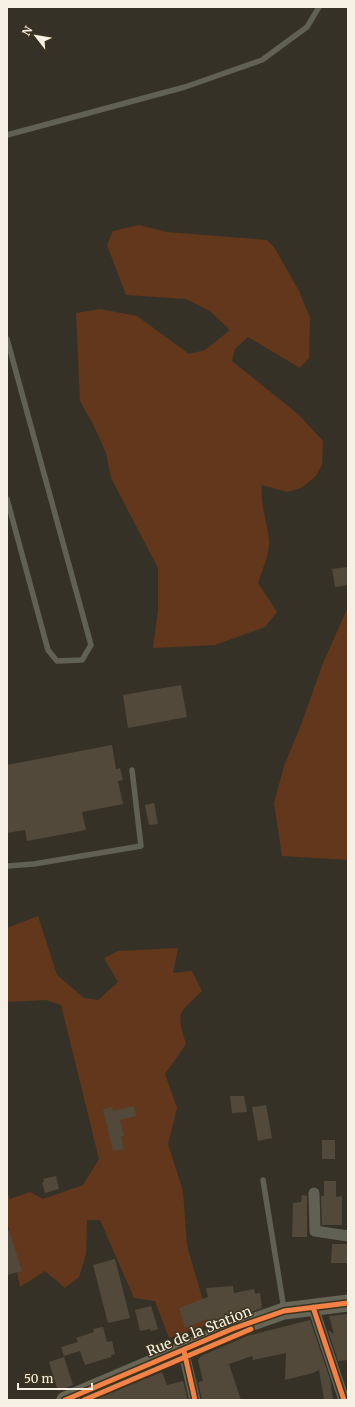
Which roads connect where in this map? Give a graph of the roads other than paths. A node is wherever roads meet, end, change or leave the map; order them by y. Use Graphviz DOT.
graph roads {
  1 [pos="319,7"];
  2 [pos="7,135"];
  3 [pos="7,339"];
  4 [pos="7,499"];
  5 [pos="132,770"];
  6 [pos="7,866"];
  7 [pos="263,1180"];
  8 [pos="314,1193"];
  9 [pos="348,1236"];
  10 [pos="348,1303"];
  11 [pos="313,1307"];
  12 [pos="284,1311"];
  13 [pos="183,1349"];
  14 [pos="346,1399"];
  15 [pos="65,1400"];
  16 [pos="195,1400"];
  1 -- 2 [label="lane"];
  3 -- 4 [label="lane"];
  5 -- 6 [label="lane"];
  7 -- 12 [label="lane"];
  8 -- 9 [label="street"];
  10 -- 11 [label="main road, Rue de la Station"];
  11 -- 12 [label="main road, Rue de la Station"];
  11 -- 14 [label="street"];
  12 -- 13 [label="main road, Rue de la Station"];
  13 -- 15 [label="main road, Rue de la Station"];
  13 -- 16 [label="street"];
}
